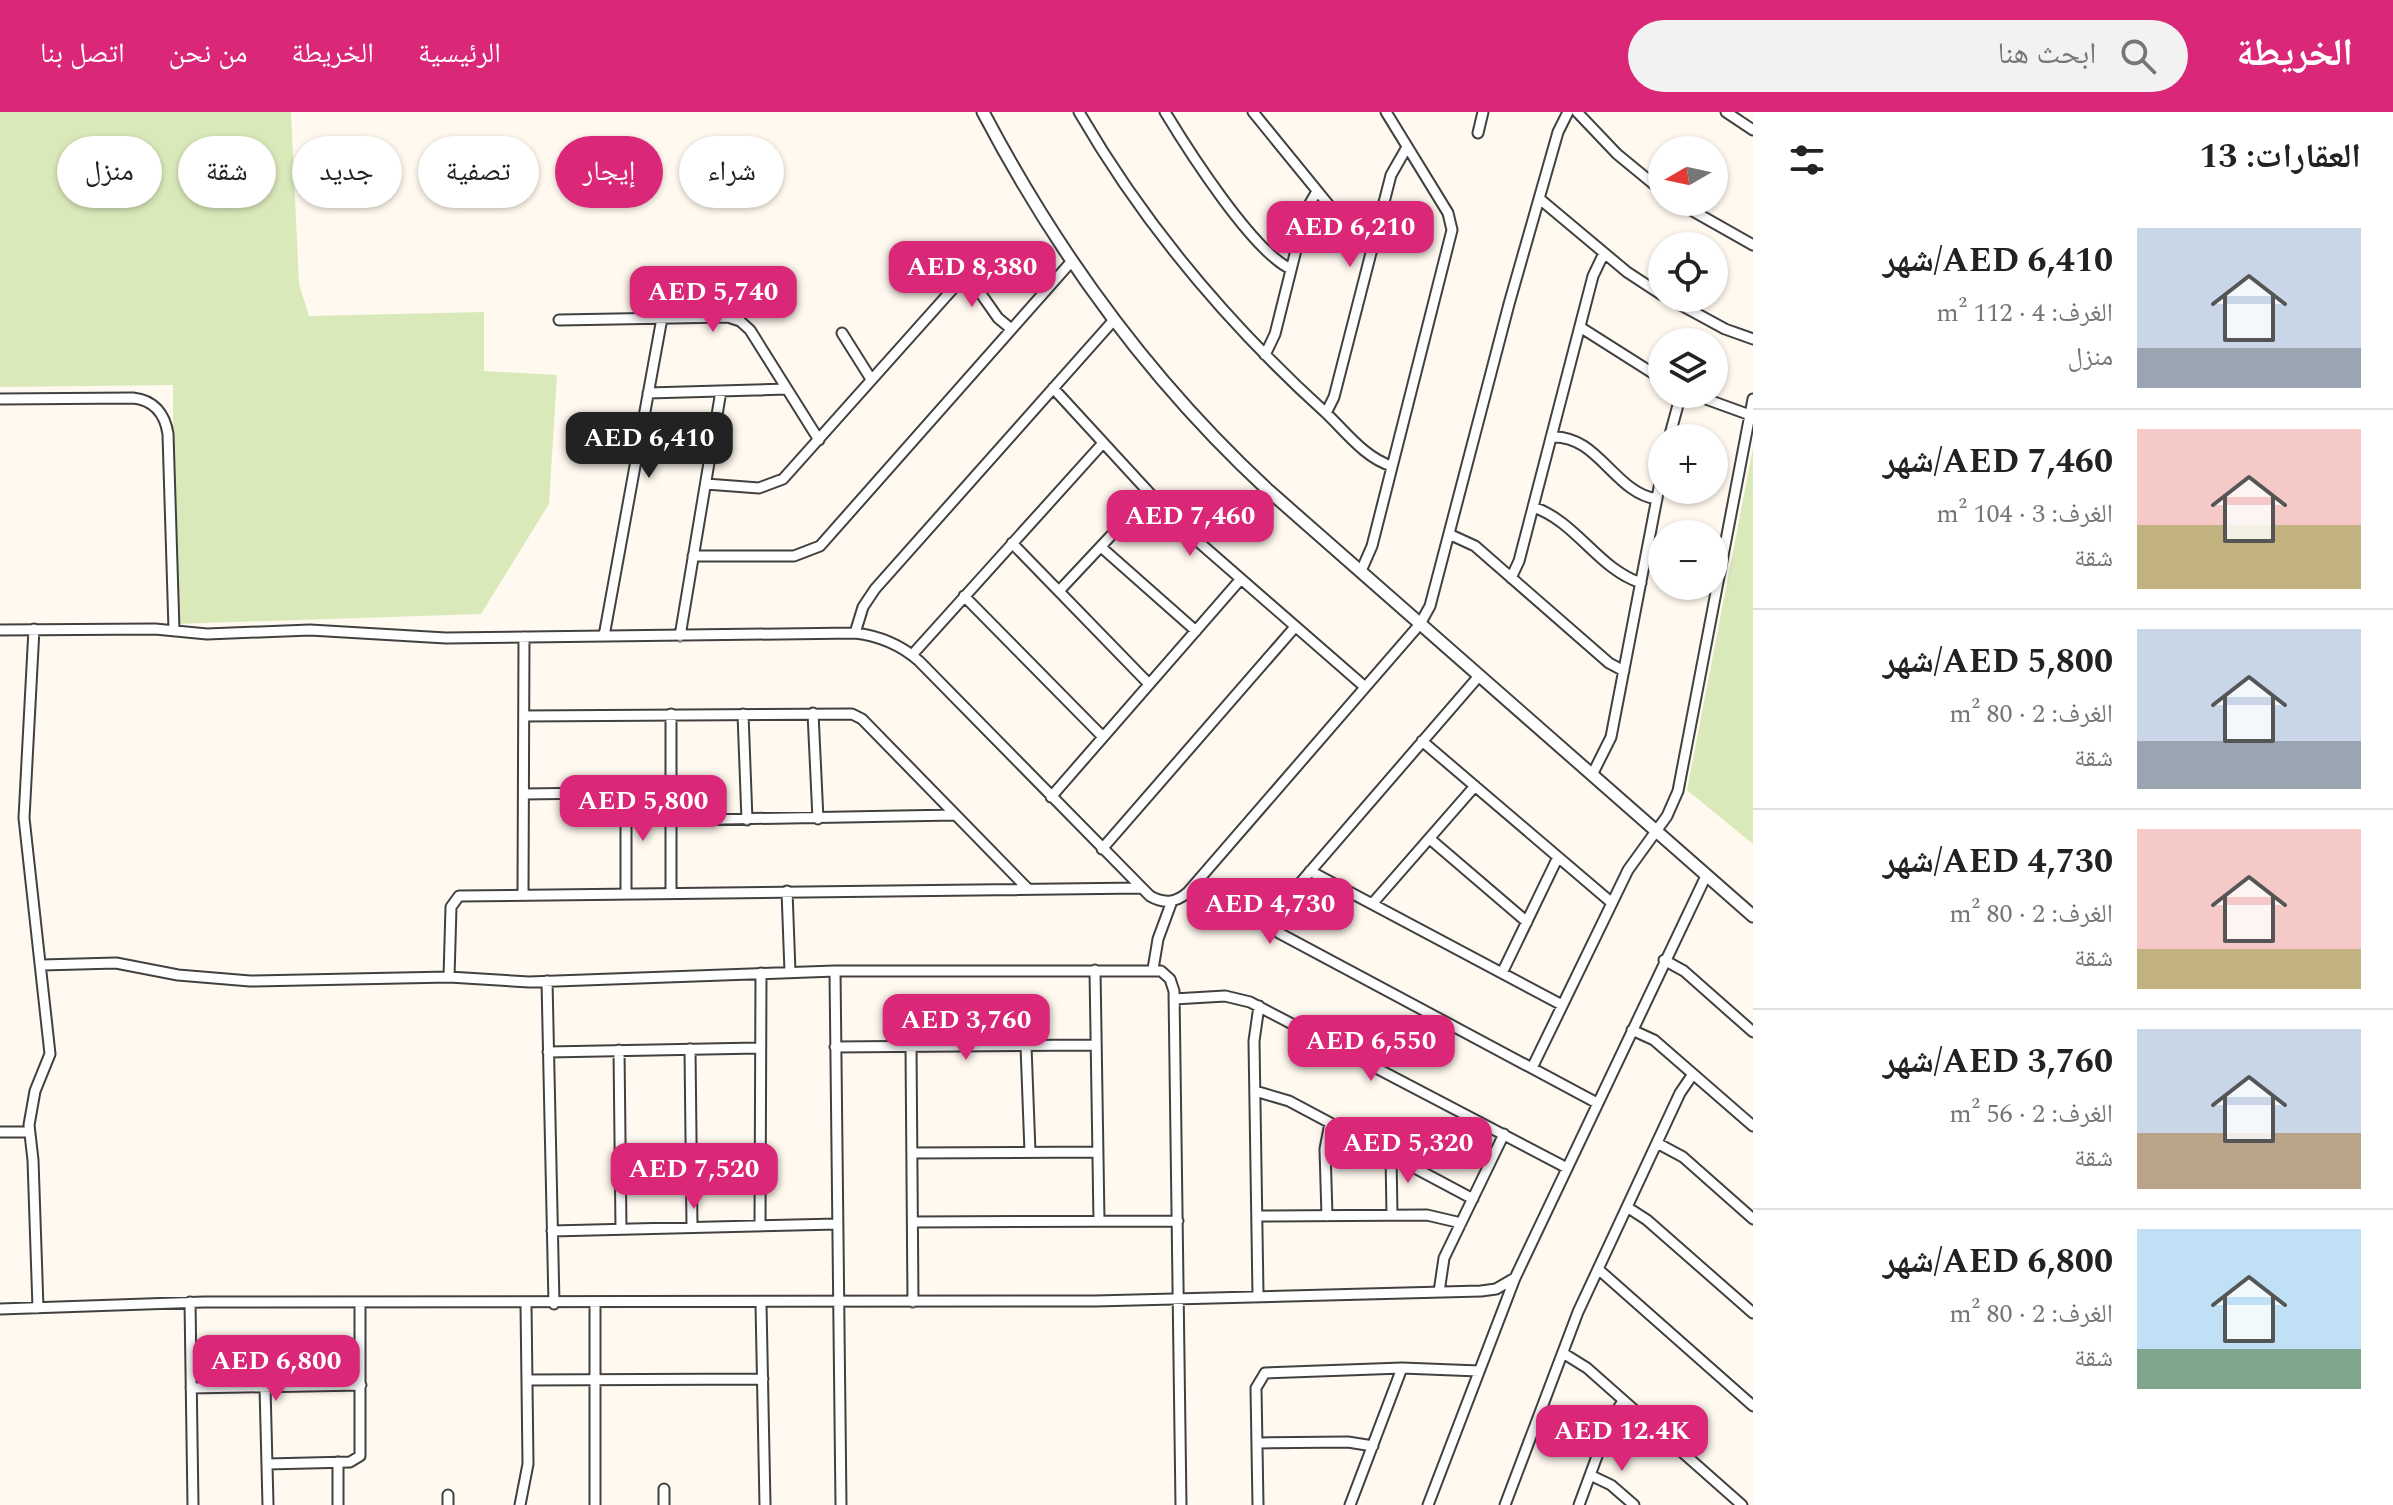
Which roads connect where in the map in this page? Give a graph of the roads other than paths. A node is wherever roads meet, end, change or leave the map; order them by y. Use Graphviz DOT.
graph roads {
  1 [pos="983,112"];
  2 [pos="1079,112"];
  3 [pos="1253,112"];
  4 [pos="1386,112"];
  5 [pos="1568,112"];
  6 [pos="1577,112"];
  7 [pos="1726,112"];
  8 [pos="1166,113"];
  9 [pos="1481,113"];
  10 [pos="1753,130"];
  11 [pos="1478,133"];
  12 [pos="1407,147"];
  13 [pos="1648,179"];
  14 [pos="1316,193"];
  15 [pos="1541,200"];
  16 [pos="1702,216"];
  17 [pos="1753,245"];
  18 [pos="1372,247"];
  19 [pos="1604,253"];
  20 [pos="1071,262"];
  21 [pos="960,264"];
  22 [pos="1291,269"];
  23 [pos="967,273"];
  24 [pos="1648,285"];
  25 [pos="1694,312"];
  26 [pos="662,318"];
  27 [pos="559,320"];
  28 [pos="1113,321"];
  29 [pos="1580,327"];
  30 [pos="1010,328"];
  31 [pos="842,333"];
  32 [pos="1753,339"];
  33 [pos="1265,355"];
  34 [pos="1648,370"];
  35 [pos="871,379"];
  36 [pos="1053,388"];
  37 [pos="786,389"];
  38 [pos="721,391"];
  39 [pos="648,393"];
  40 [pos="0,399"];
  41 [pos="1753,399"];
  42 [pos="1728,407"];
  43 [pos="1326,413"];
  44 [pos="1750,415"];
  45 [pos="1551,437"];
  46 [pos="819,440"];
  47 [pos="1103,443"];
  48 [pos="1392,466"];
  49 [pos="706,484"];
  50 [pos="1150,494"];
  51 [pos="1648,495"];
  52 [pos="1656,504"];
  53 [pos="1533,507"];
  54 [pos="1451,535"];
  55 [pos="1012,543"];
  56 [pos="1101,547"];
  57 [pos="693,556"];
  58 [pos="1361,571"];
  59 [pos="1511,578"];
  60 [pos="1240,580"];
  61 [pos="1641,583"];
  62 [pos="1059,591"];
  63 [pos="964,596"];
  64 [pos="1420,624"];
  65 [pos="1295,627"];
  66 [pos="34,629"];
  67 [pos="0,630"];
  68 [pos="174,630"];
  69 [pos="1196,631"];
  70 [pos="855,633"];
  71 [pos="604,636"];
  72 [pos="680,636"];
  73 [pos="524,637"];
  74 [pos="912,655"];
  75 [pos="1624,671"];
  76 [pos="1479,676"];
  77 [pos="1149,684"];
  78 [pos="1365,687"];
  79 [pos="813,713"];
  80 [pos="671,714"];
  81 [pos="743,714"];
  82 [pos="524,716"];
  83 [pos="1103,737"];
  84 [pos="1422,741"];
  85 [pos="1592,775"];
  86 [pos="1475,786"];
  87 [pos="669,792"];
  88 [pos="626,793"];
  89 [pos="524,794"];
  90 [pos="1051,797"];
  91 [pos="955,815"];
  92 [pos="818,819"];
  93 [pos="671,820"];
  94 [pos="747,820"];
  95 [pos="1655,831"];
  96 [pos="1430,839"];
  97 [pos="1102,849"];
  98 [pos="1558,857"];
  99 [pos="1310,871"];
  100 [pos="1706,876"];
  101 [pos="1142,888"];
  102 [pos="1028,889"];
  103 [pos="787,891"];
  104 [pos="671,892"];
  105 [pos="626,893"];
  106 [pos="523,894"];
  107 [pos="1172,901"];
  108 [pos="1612,903"];
  109 [pos="1372,904"];
  110 [pos="1753,916"];
  111 [pos="1527,922"];
  112 [pos="1664,960"];
  113 [pos="42,965"];
  114 [pos="1153,969"];
  115 [pos="1095,970"];
  116 [pos="835,971"];
  117 [pos="790,972"];
  118 [pos="761,973"];
  119 [pos="1502,973"];
  120 [pos="449,977"];
  121 [pos="547,981"];
  122 [pos="1174,999"];
  123 [pos="1562,1005"];
  124 [pos="1259,1006"];
  125 [pos="1632,1030"];
  126 [pos="1753,1032"];
  127 [pos="1096,1045"];
  128 [pos="911,1046"];
  129 [pos="1026,1046"];
  130 [pos="835,1047"];
  131 [pos="759,1048"];
  132 [pos="690,1049"];
  133 [pos="619,1050"];
  134 [pos="548,1052"];
  135 [pos="1532,1068"];
  136 [pos="1693,1074"];
  137 [pos="1255,1091"];
  138 [pos="1597,1103"];
  139 [pos="1330,1123"];
  140 [pos="1753,1126"];
  141 [pos="0,1132"];
  142 [pos="29,1132"];
  143 [pos="1504,1134"];
  144 [pos="1657,1143"];
  145 [pos="1030,1152"];
  146 [pos="1098,1152"];
  147 [pos="912,1153"];
  148 [pos="1391,1155"];
  149 [pos="1567,1168"];
  150 [pos="1473,1199"];
  151 [pos="1627,1207"];
  152 [pos="1392,1215"];
  153 [pos="1257,1216"];
  154 [pos="1327,1216"];
  155 [pos="1753,1219"];
  156 [pos="1099,1221"];
  157 [pos="1178,1221"];
  158 [pos="913,1222"];
  159 [pos="1461,1223"];
  160 [pos="837,1224"];
  161 [pos="760,1226"];
  162 [pos="692,1227"];
  163 [pos="621,1229"];
  164 [pos="552,1231"];
  165 [pos="1598,1269"];
  166 [pos="1515,1278"];
  167 [pos="1439,1292"];
  168 [pos="1258,1295"];
  169 [pos="1179,1297"];
  170 [pos="190,1302"];
  171 [pos="838,1302"];
  172 [pos="913,1302"];
  173 [pos="360,1303"];
  174 [pos="526,1304"];
  175 [pos="554,1304"];
  176 [pos="595,1304"];
  177 [pos="761,1304"];
  178 [pos="38,1308"];
  179 [pos="0,1309"];
  180 [pos="1753,1313"];
  181 [pos="1563,1353"];
  182 [pos="1402,1368"];
  183 [pos="1479,1371"];
  184 [pos="763,1379"];
  185 [pos="527,1380"];
  186 [pos="595,1382"];
  187 [pos="361,1385"];
  188 [pos="265,1387"];
  189 [pos="191,1388"];
  190 [pos="1623,1401"];
  191 [pos="1753,1406"];
  192 [pos="1257,1443"];
  193 [pos="1373,1446"];
  194 [pos="338,1462"];
  195 [pos="267,1464"];
  196 [pos="1590,1475"];
  197 [pos="664,1489"];
  198 [pos="193,1505"];
  199 [pos="268,1505"];
  200 [pos="338,1505"];
  201 [pos="520,1505"];
  202 [pos="595,1505"];
  203 [pos="664,1505"];
  204 [pos="765,1505"];
  205 [pos="841,1505"];
  206 [pos="1181,1505"];
  207 [pos="1258,1505"];
  208 [pos="1350,1505"];
  209 [pos="1428,1505"];
  210 [pos="1505,1505"];
  211 [pos="1579,1505"];
  212 [pos="1634,1505"];
  213 [pos="1742,1505"];
  1 -- 20 [label="street"];
  2 -- 33 [label="street"];
  3 -- 14 [label="street"];
  4 -- 12 [label="street"];
  5 -- 15 [label="street"];
  6 -- 13 [label="street"];
  7 -- 10 [label="street"];
  8 -- 22 [label="street"];
  9 -- 11 [label="street"];
  12 -- 18 [label="street"];
  12 -- 48 [label="street"];
  14 -- 18 [label="street"];
  14 -- 22 [label="street"];
  15 -- 19 [label="street"];
  15 -- 54 [label="street"];
  16 -- 17 [label="street"];
  18 -- 43 [label="street"];
  19 -- 24 [label="street"];
  19 -- 29 [label="street"];
  20 -- 28 [label="street"];
  20 -- 30 [label="street"];
  21 -- 23 [label="street"];
  22 -- 33 [label="street"];
  23 -- 30 [label="street"];
  23 -- 35 [label="street"];
  25 -- 32 [label="street"];
  26 -- 27 [label="street"];
  26 -- 37 [label="street"];
  26 -- 39 [label="street"];
  28 -- 36 [label="street"];
  28 -- 58 [label="street"];
  29 -- 34 [label="street"];
  29 -- 45 [label="street"];
  30 -- 57 [label="street"];
  31 -- 35 [label="street"];
  33 -- 43 [label="street"];
  35 -- 46 [label="street"];
  36 -- 47 [label="street"];
  36 -- 70 [label="street"];
  37 -- 38 [label="street"];
  37 -- 46 [label="street"];
  38 -- 39 [label="street"];
  38 -- 49 [label="street"];
  39 -- 71 [label="street"];
  40 -- 68 [label="street"];
  41 -- 44 [label="street"];
  42 -- 44 [label="street"];
  43 -- 48 [label="street"];
  44 -- 95 [label="street"];
  45 -- 51 [label="street"];
  45 -- 53 [label="street"];
  46 -- 49 [label="street"];
  47 -- 50 [label="street"];
  47 -- 55 [label="street"];
  48 -- 58 [label="street"];
  49 -- 57 [label="street"];
  50 -- 56 [label="street"];
  50 -- 60 [label="street"];
  52 -- 61 [label="street"];
  53 -- 59 [label="street"];
  53 -- 61 [label="street"];
  54 -- 59 [label="street"];
  54 -- 64 [label="street"];
  55 -- 62 [label="street"];
  55 -- 63 [label="street"];
  56 -- 62 [label="street"];
  56 -- 69 [label="street"];
  57 -- 72 [label="street"];
  58 -- 64 [label="street"];
  59 -- 75 [label="street"];
  60 -- 65 [label="street"];
  60 -- 69 [label="street"];
  61 -- 75 [label="street"];
  62 -- 77 [label="street"];
  63 -- 74 [label="street"];
  63 -- 83 [label="street"];
  64 -- 76 [label="street"];
  64 -- 78 [label="street"];
  65 -- 78 [label="street"];
  65 -- 97 [label="street"];
  66 -- 67 [label="street"];
  66 -- 68 [label="street"];
  66 -- 113 [label="street"];
  68 -- 73 [label="street"];
  69 -- 77 [label="street"];
  70 -- 72 [label="street"];
  70 -- 74 [label="street"];
  71 -- 72 [label="street"];
  71 -- 73 [label="street"];
  73 -- 82 [label="street"];
  74 -- 90 [label="street"];
  75 -- 85 [label="street"];
  76 -- 84 [label="street"];
  76 -- 85 [label="street"];
  77 -- 83 [label="street"];
  78 -- 107 [label="street"];
  79 -- 81 [label="street"];
  79 -- 91 [label="street"];
  79 -- 92 [label="street"];
  80 -- 81 [label="street"];
  80 -- 82 [label="street"];
  80 -- 87 [label="street"];
  81 -- 94 [label="street"];
  82 -- 89 [label="street"];
  83 -- 90 [label="street"];
  84 -- 86 [label="street"];
  84 -- 99 [label="street"];
  85 -- 95 [label="street"];
  86 -- 96 [label="street"];
  86 -- 98 [label="street"];
  87 -- 88 [label="street"];
  87 -- 93 [label="street"];
  88 -- 89 [label="street"];
  88 -- 105 [label="street"];
  89 -- 106 [label="street"];
  90 -- 97 [label="street"];
  91 -- 92 [label="street"];
  91 -- 102 [label="street"];
  92 -- 94 [label="street"];
  93 -- 94 [label="street"];
  93 -- 104 [label="street"];
  95 -- 100 [label="street"];
  95 -- 108 [label="street"];
  96 -- 109 [label="street"];
  96 -- 111 [label="street"];
  97 -- 101 [label="street"];
  98 -- 108 [label="street"];
  98 -- 111 [label="street"];
  99 -- 109 [label="street"];
  99 -- 135 [label="street"];
  100 -- 110 [label="street"];
  100 -- 112 [label="street"];
  101 -- 102 [label="street"];
  101 -- 107 [label="street"];
  102 -- 103 [label="street"];
  103 -- 104 [label="street"];
  103 -- 117 [label="street"];
  104 -- 105 [label="street"];
  105 -- 106 [label="street"];
  106 -- 120 [label="street"];
  107 -- 114 [label="street"];
  108 -- 123 [label="street"];
  109 -- 119 [label="street"];
  111 -- 119 [label="street"];
  112 -- 125 [label="street"];
  112 -- 126 [label="street"];
  113 -- 120 [label="street"];
  113 -- 142 [label="street"];
  114 -- 115 [label="street"];
  114 -- 122 [label="street"];
  115 -- 116 [label="street"];
  115 -- 127 [label="street"];
  116 -- 117 [label="street"];
  116 -- 130 [label="street"];
  117 -- 118 [label="street"];
  118 -- 121 [label="street"];
  118 -- 131 [label="street"];
  119 -- 123 [label="street"];
  120 -- 121 [label="street"];
  121 -- 134 [label="street"];
  122 -- 124 [label="street"];
  122 -- 157 [label="street"];
  123 -- 135 [label="street"];
  124 -- 137 [label="street"];
  124 -- 143 [label="street"];
  125 -- 136 [label="street"];
  125 -- 138 [label="street"];
  127 -- 129 [label="street"];
  127 -- 146 [label="street"];
  128 -- 129 [label="street"];
  128 -- 130 [label="street"];
  128 -- 147 [label="street"];
  129 -- 145 [label="street"];
  130 -- 160 [label="street"];
  131 -- 132 [label="street"];
  131 -- 161 [label="street"];
  132 -- 133 [label="street"];
  132 -- 162 [label="street"];
  133 -- 134 [label="street"];
  133 -- 163 [label="street"];
  134 -- 164 [label="street"];
  135 -- 138 [label="street"];
  136 -- 140 [label="street"];
  136 -- 144 [label="street"];
  137 -- 139 [label="street"];
  137 -- 153 [label="street"];
  138 -- 149 [label="street"];
  139 -- 148 [label="street"];
  139 -- 154 [label="street"];
  141 -- 142 [label="street"];
  142 -- 178 [label="street"];
  143 -- 149 [label="street"];
  143 -- 150 [label="street"];
  144 -- 151 [label="street"];
  144 -- 155 [label="street"];
  145 -- 146 [label="street"];
  145 -- 147 [label="street"];
  146 -- 156 [label="street"];
  147 -- 158 [label="street"];
  148 -- 150 [label="street"];
  148 -- 152 [label="street"];
  149 -- 166 [label="street"];
  150 -- 159 [label="street"];
  151 -- 165 [label="street"];
  151 -- 180 [label="street"];
  152 -- 154 [label="street"];
  152 -- 159 [label="street"];
  153 -- 154 [label="street"];
  153 -- 168 [label="street"];
  156 -- 157 [label="street"];
  156 -- 158 [label="street"];
  157 -- 169 [label="street"];
  158 -- 172 [label="street"];
  159 -- 167 [label="street"];
  160 -- 161 [label="street"];
  160 -- 171 [label="street"];
  161 -- 162 [label="street"];
  162 -- 163 [label="street"];
  163 -- 164 [label="street"];
  164 -- 175 [label="street"];
  165 -- 181 [label="street"];
  165 -- 191 [label="street"];
  166 -- 167 [label="street"];
  166 -- 183 [label="street"];
  167 -- 168 [label="street"];
  168 -- 169 [label="street"];
  169 -- 172 [label="street"];
  169 -- 206 [label="street"];
  170 -- 173 [label="street"];
  170 -- 178 [label="street"];
  170 -- 189 [label="street"];
  171 -- 172 [label="street"];
  171 -- 177 [label="street"];
  171 -- 205 [label="street"];
  173 -- 174 [label="street"];
  173 -- 187 [label="street"];
  174 -- 175 [label="street"];
  174 -- 185 [label="street"];
  175 -- 176 [label="street"];
  176 -- 177 [label="street"];
  176 -- 186 [label="street"];
  177 -- 184 [label="street"];
  178 -- 179 [label="street"];
  181 -- 190 [label="street"];
  181 -- 210 [label="street"];
  182 -- 183 [label="street"];
  182 -- 192 [label="street"];
  182 -- 193 [label="street"];
  183 -- 209 [label="street"];
  184 -- 186 [label="street"];
  184 -- 204 [label="street"];
  185 -- 186 [label="street"];
  185 -- 201 [label="street"];
  186 -- 202 [label="street"];
  187 -- 188 [label="street"];
  187 -- 194 [label="street"];
  188 -- 189 [label="street"];
  188 -- 195 [label="street"];
  189 -- 198 [label="street"];
  190 -- 196 [label="street"];
  190 -- 213 [label="street"];
  192 -- 193 [label="street"];
  192 -- 207 [label="street"];
  193 -- 208 [label="street"];
  194 -- 195 [label="street"];
  194 -- 200 [label="street"];
  195 -- 199 [label="street"];
  196 -- 211 [label="street"];
  196 -- 212 [label="street"];
  197 -- 203 [label="street"];
}
